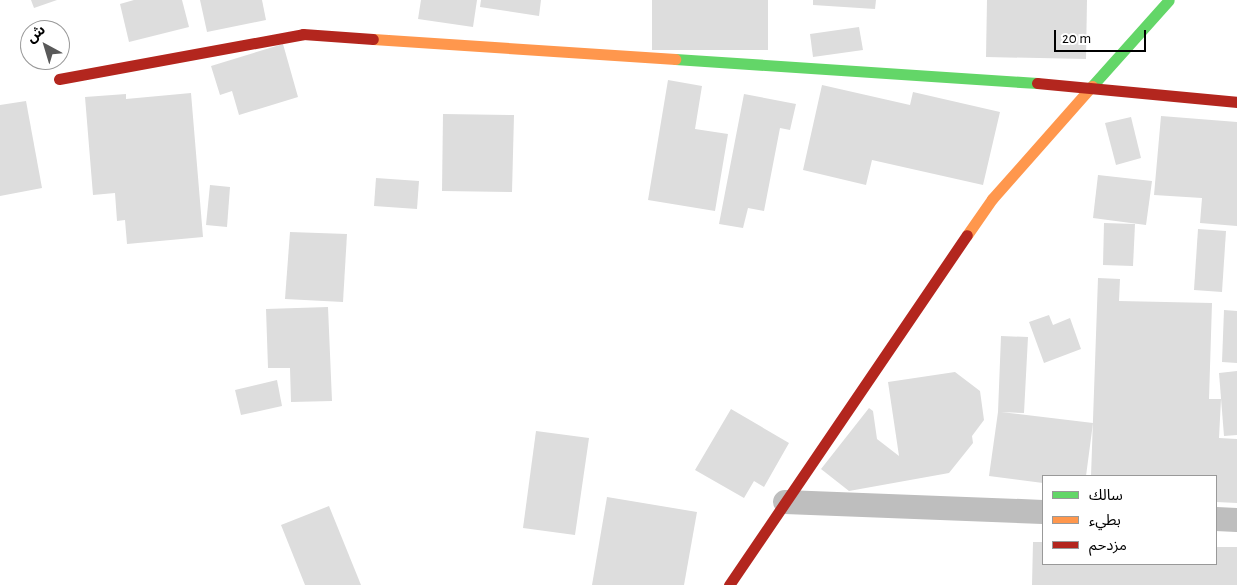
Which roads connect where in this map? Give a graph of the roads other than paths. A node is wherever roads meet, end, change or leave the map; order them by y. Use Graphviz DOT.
graph roads {
  1 [pos="1169,0"];
  2 [pos="59,79"];
  3 [pos="1092,86"];
  4 [pos="1237,102"];
  5 [pos="785,502"];
  6 [pos="1042,512"];
  7 [pos="1217,519"];
  8 [pos="1237,520"];
  9 [pos="729,585"];
  1 -- 3 [label="street"];
  2 -- 3 [label="street"];
  3 -- 4 [label="street"];
  3 -- 5 [label="street"];
  5 -- 6 [label="street"];
  5 -- 9 [label="street"];
  7 -- 8 [label="street"];
}
